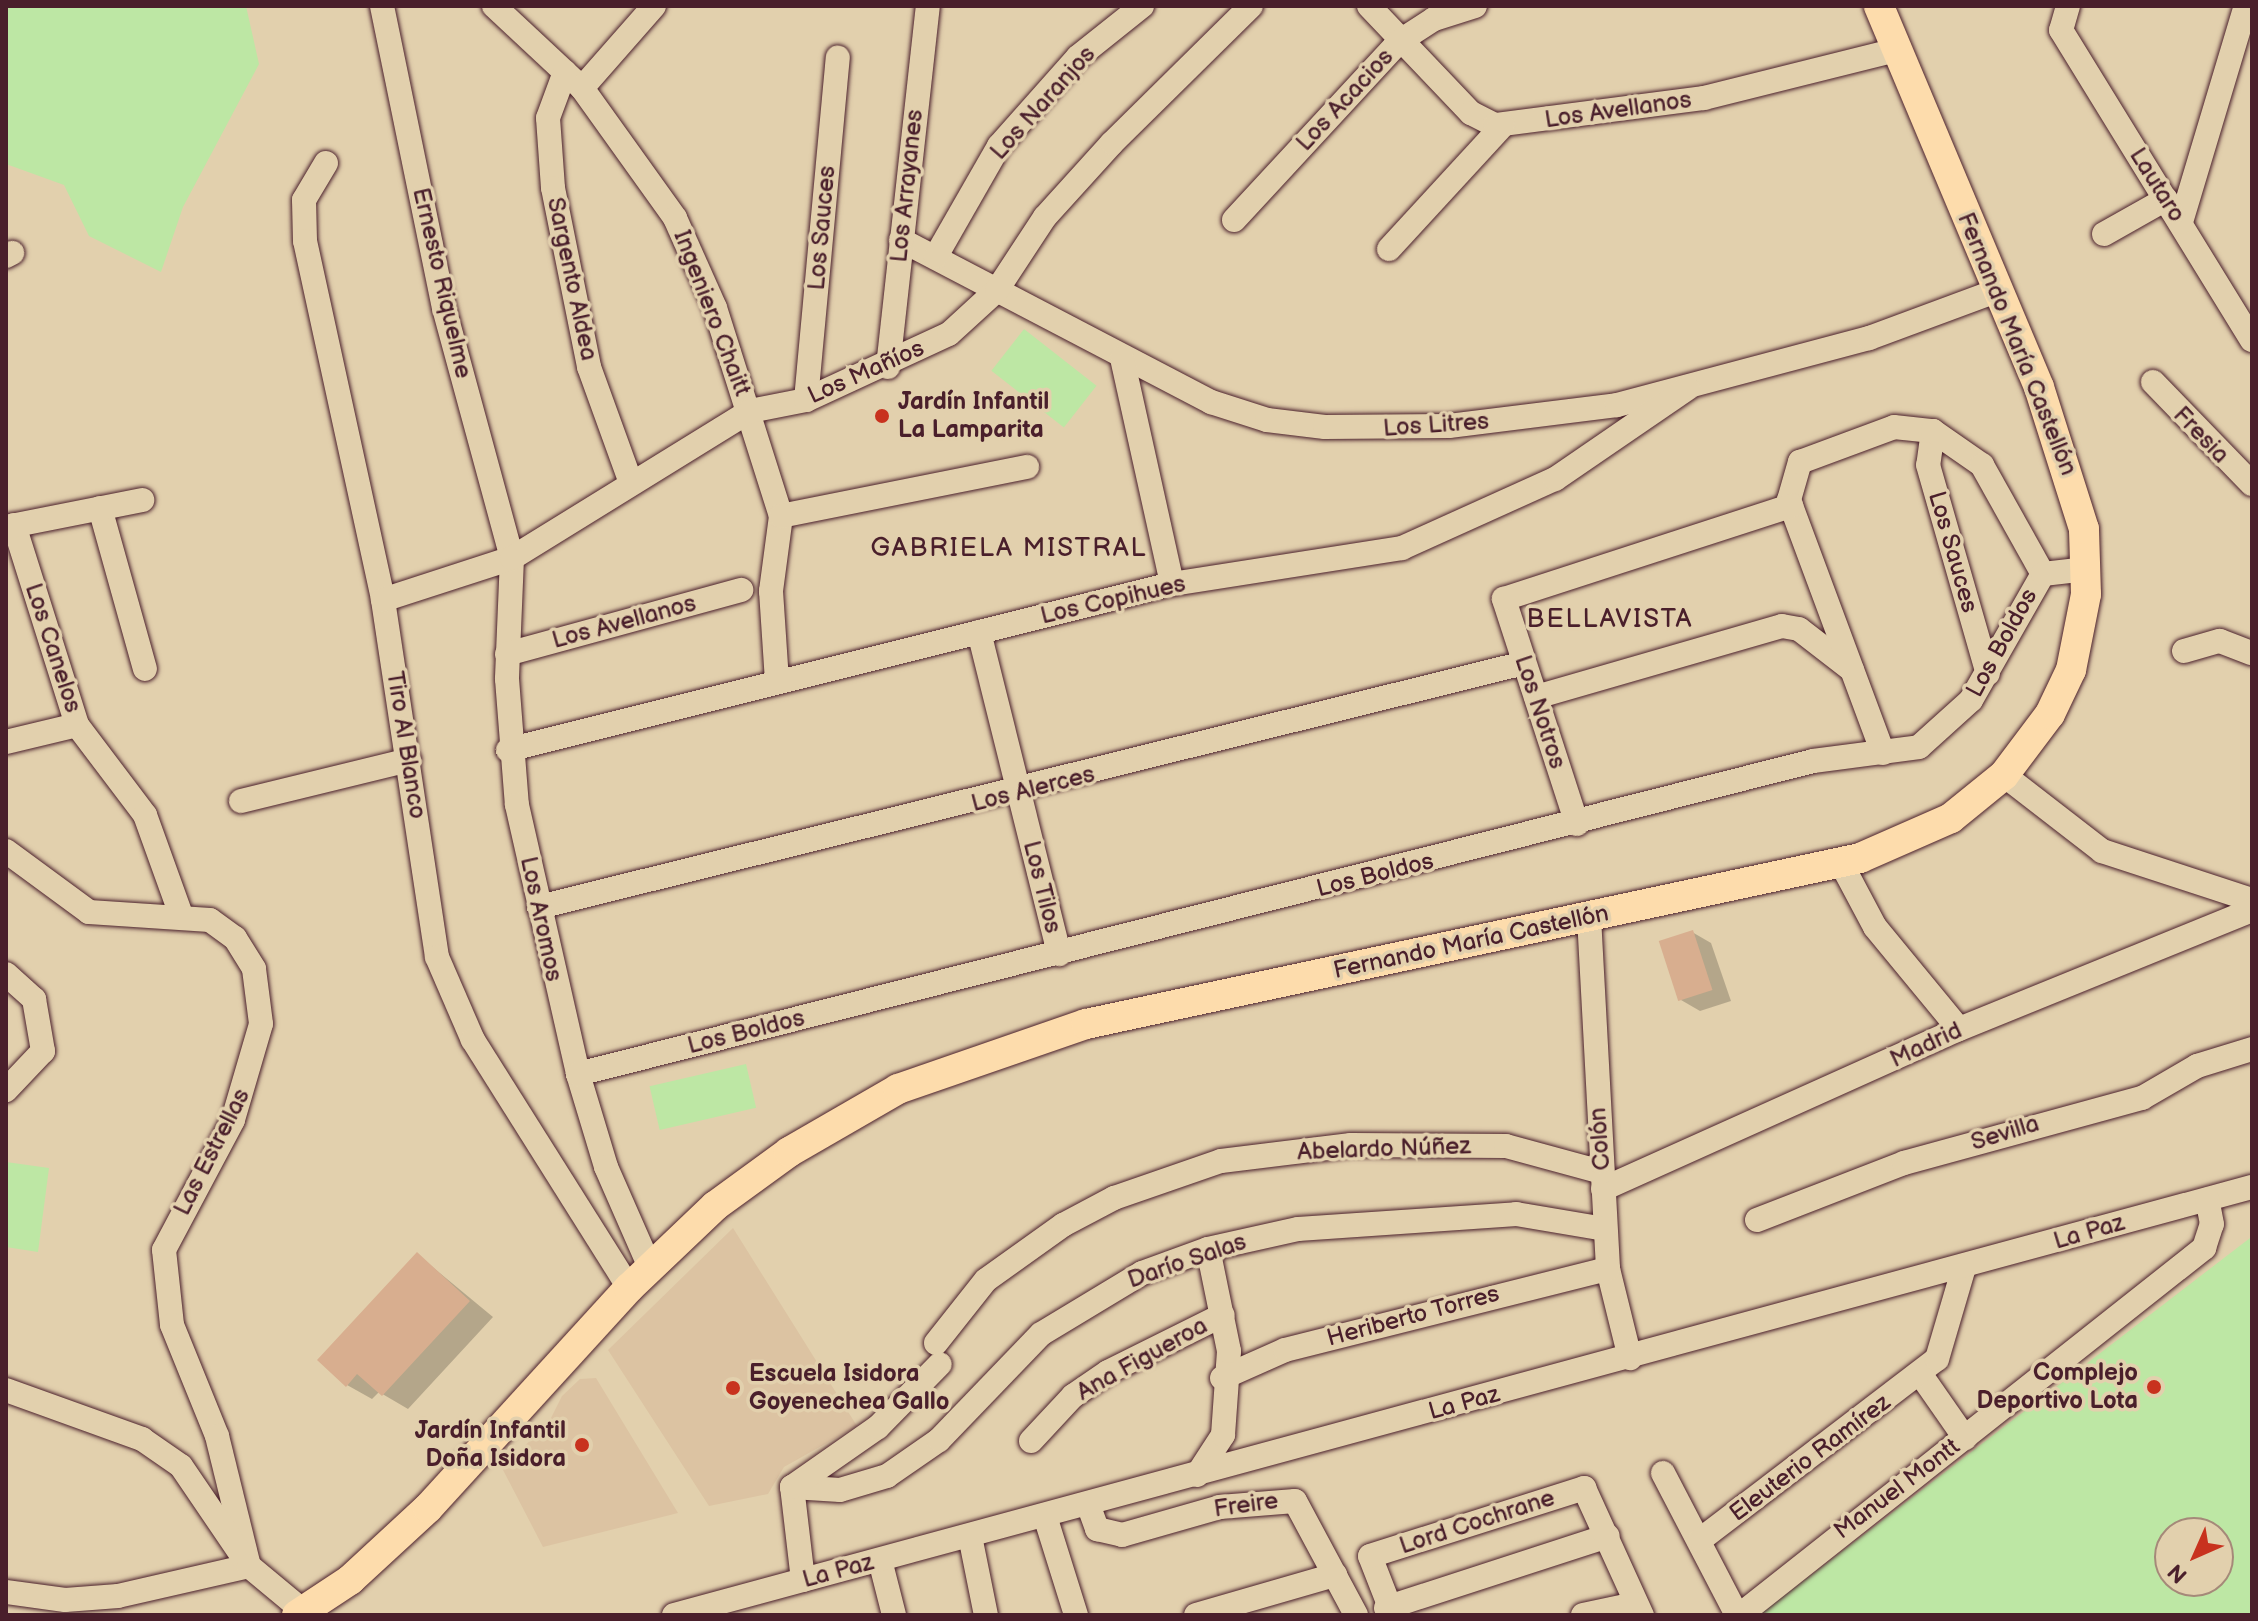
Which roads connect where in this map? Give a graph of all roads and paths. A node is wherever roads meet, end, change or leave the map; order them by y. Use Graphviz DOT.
graph roads {
  1 [pos="382,6"];
  2 [pos="494,6"];
  3 [pos="654,6"];
  4 [pos="928,6"];
  5 [pos="1142,6"];
  6 [pos="1251,6"];
  7 [pos="1369,6"];
  8 [pos="1475,6"];
  9 [pos="1879,6"];
  10 [pos="2068,6"];
  11 [pos="2246,6"];
  12 [pos="1400,41"];
  13 [pos="1896,50"];
  14 [pos="838,57"];
  15 [pos="574,80"];
  16 [pos="1503,125"];
  17 [pos="326,163"];
  18 [pos="2166,199"];
  19 [pos="1234,220"];
  20 [pos="2181,222"];
  21 [pos="2104,234"];
  22 [pos="901,240"];
  23 [pos="1389,249"];
  24 [pos="936,256"];
  25 [pos="997,290"];
  26 [pos="1996,291"];
  27 [pos="2252,340"];
  28 [pos="1122,358"];
  29 [pos="888,367"];
  30 [pos="2153,382"];
  31 [pos="1688,388"];
  32 [pos="806,400"];
  33 [pos="750,411"];
  34 [pos="1933,431"];
  35 [pos="1027,467"];
  36 [pos="631,483"];
  37 [pos="2252,484"];
  38 [pos="142,500"];
  39 [pos="1791,506"];
  40 [pos="100,508"];
  41 [pos="781,516"];
  42 [pos="10,526"];
  43 [pos="512,558"];
  44 [pos="2087,569"];
  45 [pos="2043,574"];
  46 [pos="1172,584"];
  47 [pos="741,590"];
  48 [pos="383,600"];
  49 [pos="979,632"];
  50 [pos="2184,651"];
  51 [pos="2252,653"];
  52 [pos="507,654"];
  53 [pos="1524,663"];
  54 [pos="145,669"];
  55 [pos="1854,672"];
  56 [pos="1988,674"];
  57 [pos="777,682"];
  58 [pos="1536,697"];
  59 [pos="77,725"];
  60 [pos="6,742"];
  61 [pos="508,750"];
  62 [pos="1883,753"];
  63 [pos="409,760"];
  64 [pos="2004,775"];
  65 [pos="1019,794"];
  66 [pos="241,801"];
  67 [pos="1577,824"];
  68 [pos="6,851"];
  69 [pos="1841,863"];
  70 [pos="2252,900"];
  71 [pos="539,907"];
  72 [pos="2252,910"];
  73 [pos="1589,917"];
  74 [pos="182,918"];
  75 [pos="1059,954"];
  76 [pos="6,974"];
  77 [pos="1959,1029"];
  78 [pos="2252,1049"];
  79 [pos="578,1074"];
  80 [pos="6,1090"];
  81 [pos="1602,1180"];
  82 [pos="2252,1187"];
  83 [pos="2207,1199"];
  84 [pos="1757,1220"];
  85 [pos="1605,1229"];
  86 [pos="1208,1249"];
  87 [pos="650,1267"];
  88 [pos="1964,1267"];
  89 [pos="1608,1269"];
  90 [pos="629,1288"];
  91 [pos="1223,1315"];
  92 [pos="1630,1358"];
  93 [pos="1921,1375"];
  94 [pos="1222,1378"];
  95 [pos="6,1390"];
  96 [pos="1965,1438"];
  97 [pos="1031,1441"];
  98 [pos="1663,1473"];
  99 [pos="1197,1475"];
  100 [pos="792,1487"];
  101 [pos="1088,1504"];
  102 [pos="1045,1516"];
  103 [pos="970,1536"];
  104 [pos="1608,1536"];
  105 [pos="1700,1540"];
  106 [pos="880,1560"];
  107 [pos="249,1566"];
  108 [pos="1335,1575"];
  109 [pos="803,1580"];
  110 [pos="6,1592"];
  111 [pos="1639,1609"];
  112 [pos="1389,1612"];
  113 [pos="302,1614"];
  114 [pos="674,1615"];
  115 [pos="894,1615"];
  116 [pos="986,1615"];
  117 [pos="1076,1615"];
  118 [pos="1196,1615"];
  119 [pos="1356,1615"];
  120 [pos="1583,1615"];
  121 [pos="1738,1615"];
  1 -- 43 [label="street, Ernesto Riquelme"];
  2 -- 15 [label="street, Ingeniero Chaitt"];
  3 -- 15 [label="street, Sargento Aldea"];
  4 -- 22 [label="street, Los Arrayanes"];
  5 -- 24 [label="street, Los Naranjos"];
  6 -- 25 [label="street, Los Mañíos"];
  7 -- 12 [label="street"];
  8 -- 12 [label="street, Los Acacios"];
  9 -- 13 [label="main road, Fernando María Castellón"];
  10 -- 18 [label="street, Lautaro"];
  11 -- 20 [label="street"];
  12 -- 16 [label="street"];
  12 -- 19 [label="street, Los Acacios"];
  13 -- 16 [label="street, Los Avellanos"];
  13 -- 26 [label="main road, Fernando María Castellón"];
  14 -- 32 [label="street, Los Sauces"];
  15 -- 33 [label="street, Ingeniero Chaitt"];
  15 -- 36 [label="street, Sargento Aldea"];
  16 -- 23 [label="street"];
  17 -- 48 [label="street, Tiro Al Blanco"];
  18 -- 20 [label="street, Lautaro"];
  18 -- 21 [label="street"];
  20 -- 27 [label="street, Lautaro"];
  22 -- 24 [label="street, Los Litres"];
  22 -- 29 [label="street, Los Arrayanes"];
  24 -- 25 [label="street, Los Litres"];
  25 -- 28 [label="street, Los Litres"];
  25 -- 29 [label="street, Los Mañíos"];
  26 -- 31 [label="street, Los Litres"];
  26 -- 44 [label="main road, Fernando María Castellón"];
  28 -- 31 [label="street, Los Litres"];
  28 -- 46 [label="street"];
  29 -- 32 [label="street, Los Mañíos"];
  30 -- 37 [label="street, Fresia"];
  31 -- 46 [label="street, Los Copihues"];
  32 -- 33 [label="street, Los Mañíos"];
  33 -- 36 [label="street, Los Mañíos"];
  33 -- 41 [label="street, Ingeniero Chaitt"];
  34 -- 39 [label="street"];
  34 -- 45 [label="street"];
  34 -- 56 [label="street, Los Sauces"];
  35 -- 41 [label="street"];
  36 -- 43 [label="street, Los Mañíos"];
  38 -- 40 [label="street"];
  39 -- 53 [label="street, Los Notros"];
  39 -- 55 [label="street"];
  40 -- 42 [label="street"];
  40 -- 54 [label="street"];
  41 -- 57 [label="street, Ingeniero Chaitt"];
  42 -- 59 [label="street, Los Canelos"];
  43 -- 48 [label="street, Los Mañíos"];
  43 -- 52 [label="street, Los Aromos"];
  44 -- 45 [label="street, Los Boldos"];
  44 -- 64 [label="main road, Fernando María Castellón"];
  45 -- 56 [label="street, Los Boldos"];
  46 -- 49 [label="street, Los Copihues"];
  47 -- 52 [label="street, Los Avellanos"];
  48 -- 63 [label="street, Tiro Al Blanco"];
  49 -- 57 [label="street, Los Copihues"];
  49 -- 65 [label="street, Los Tilos"];
  50 -- 51 [label="street"];
  52 -- 61 [label="street, Los Aromos"];
  53 -- 58 [label="street, Los Notros"];
  53 -- 65 [label="street, Los Alerces"];
  55 -- 58 [label="street"];
  55 -- 62 [label="street"];
  56 -- 62 [label="street, Los Boldos"];
  57 -- 61 [label="street, Los Copihues"];
  58 -- 67 [label="street, Los Notros"];
  59 -- 60 [label="street, Los Canelos"];
  59 -- 74 [label="street, Los Canelos"];
  61 -- 71 [label="street, Los Aromos"];
  62 -- 67 [label="street, Los Boldos"];
  63 -- 66 [label="street"];
  63 -- 90 [label="street, Tiro Al Blanco"];
  64 -- 69 [label="main road, Fernando María Castellón"];
  64 -- 70 [label="street"];
  65 -- 71 [label="street, Los Alerces"];
  65 -- 75 [label="street, Los Tilos"];
  67 -- 75 [label="street, Los Boldos"];
  68 -- 74 [label="street, Las Estrellas"];
  69 -- 73 [label="main road, Fernando María Castellón"];
  69 -- 77 [label="street"];
  71 -- 79 [label="street, Los Aromos"];
  72 -- 77 [label="street, Madrid"];
  73 -- 81 [label="street, Colón"];
  73 -- 87 [label="main road, Fernando María Castellón"];
  74 -- 107 [label="street, Las Estrellas"];
  75 -- 79 [label="street, Los Boldos"];
  76 -- 80 [label="street"];
  77 -- 81 [label="street, Madrid"];
  78 -- 84 [label="street, Sevilla"];
  79 -- 87 [label="street, Los Aromos"];
  81 -- 85 [label="street, Colón"];
  81 -- 100 [label="street, Abelardo Núñez"];
  82 -- 83 [label="street, La Paz"];
  83 -- 88 [label="street, La Paz"];
  83 -- 96 [label="street, Manuel Montt"];
  85 -- 86 [label="street, Darío Salas"];
  85 -- 89 [label="street, Colón"];
  86 -- 91 [label="street"];
  86 -- 100 [label="street, Darío Salas"];
  87 -- 90 [label="main road, Fernando María Castellón"];
  88 -- 92 [label="street, La Paz"];
  88 -- 93 [label="street, Eleuterio Ramírez"];
  89 -- 92 [label="street, Colón"];
  89 -- 94 [label="street, Heriberto Torres"];
  90 -- 113 [label="main road, Fernando María Castellón"];
  91 -- 94 [label="street"];
  91 -- 97 [label="street, Ana Figueroa"];
  92 -- 99 [label="street, La Paz"];
  93 -- 96 [label="street"];
  93 -- 105 [label="street, Eleuterio Ramírez"];
  94 -- 99 [label="street"];
  95 -- 107 [label="street"];
  96 -- 121 [label="street, Manuel Montt"];
  98 -- 105 [label="street"];
  99 -- 101 [label="street, La Paz"];
  100 -- 109 [label="street"];
  101 -- 102 [label="street, La Paz"];
  101 -- 108 [label="street, Freire"];
  102 -- 103 [label="street, La Paz"];
  102 -- 117 [label="street"];
  103 -- 106 [label="street, La Paz"];
  103 -- 116 [label="street"];
  104 -- 111 [label="street"];
  104 -- 112 [label="street"];
  104 -- 112 [label="street, Lord Cochrane"];
  105 -- 121 [label="street"];
  106 -- 109 [label="street, La Paz"];
  106 -- 115 [label="street"];
  107 -- 110 [label="street"];
  107 -- 113 [label="street"];
  108 -- 118 [label="street"];
  108 -- 119 [label="street, Freire"];
  109 -- 114 [label="street, La Paz"];
  111 -- 120 [label="street"];
}
